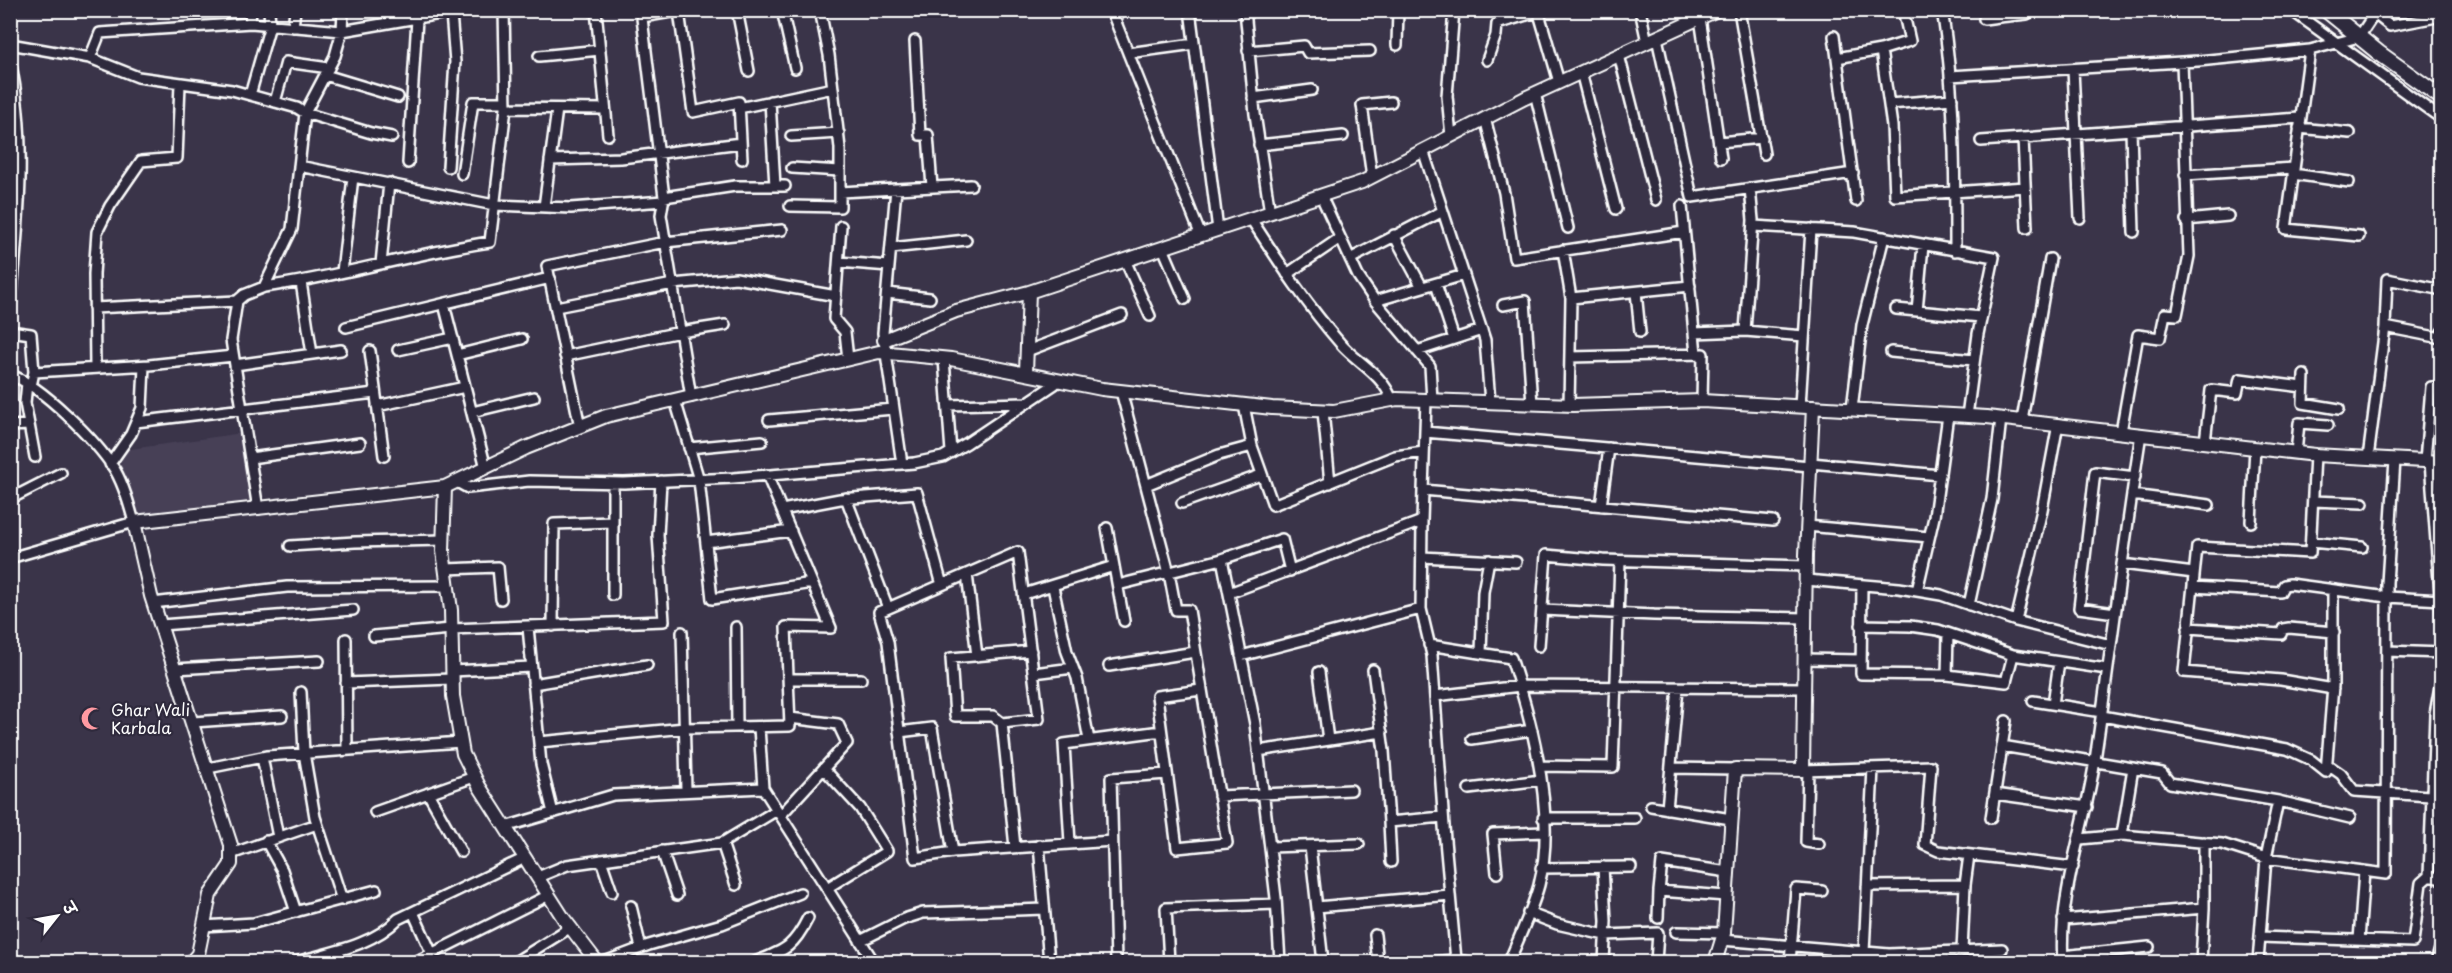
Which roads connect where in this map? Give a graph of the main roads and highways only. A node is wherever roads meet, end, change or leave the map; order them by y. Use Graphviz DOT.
graph roads {
  1 [pos="2326,10"];
  2 [pos="2442,98"];
  1 -- 2 [label="main road"];
}
